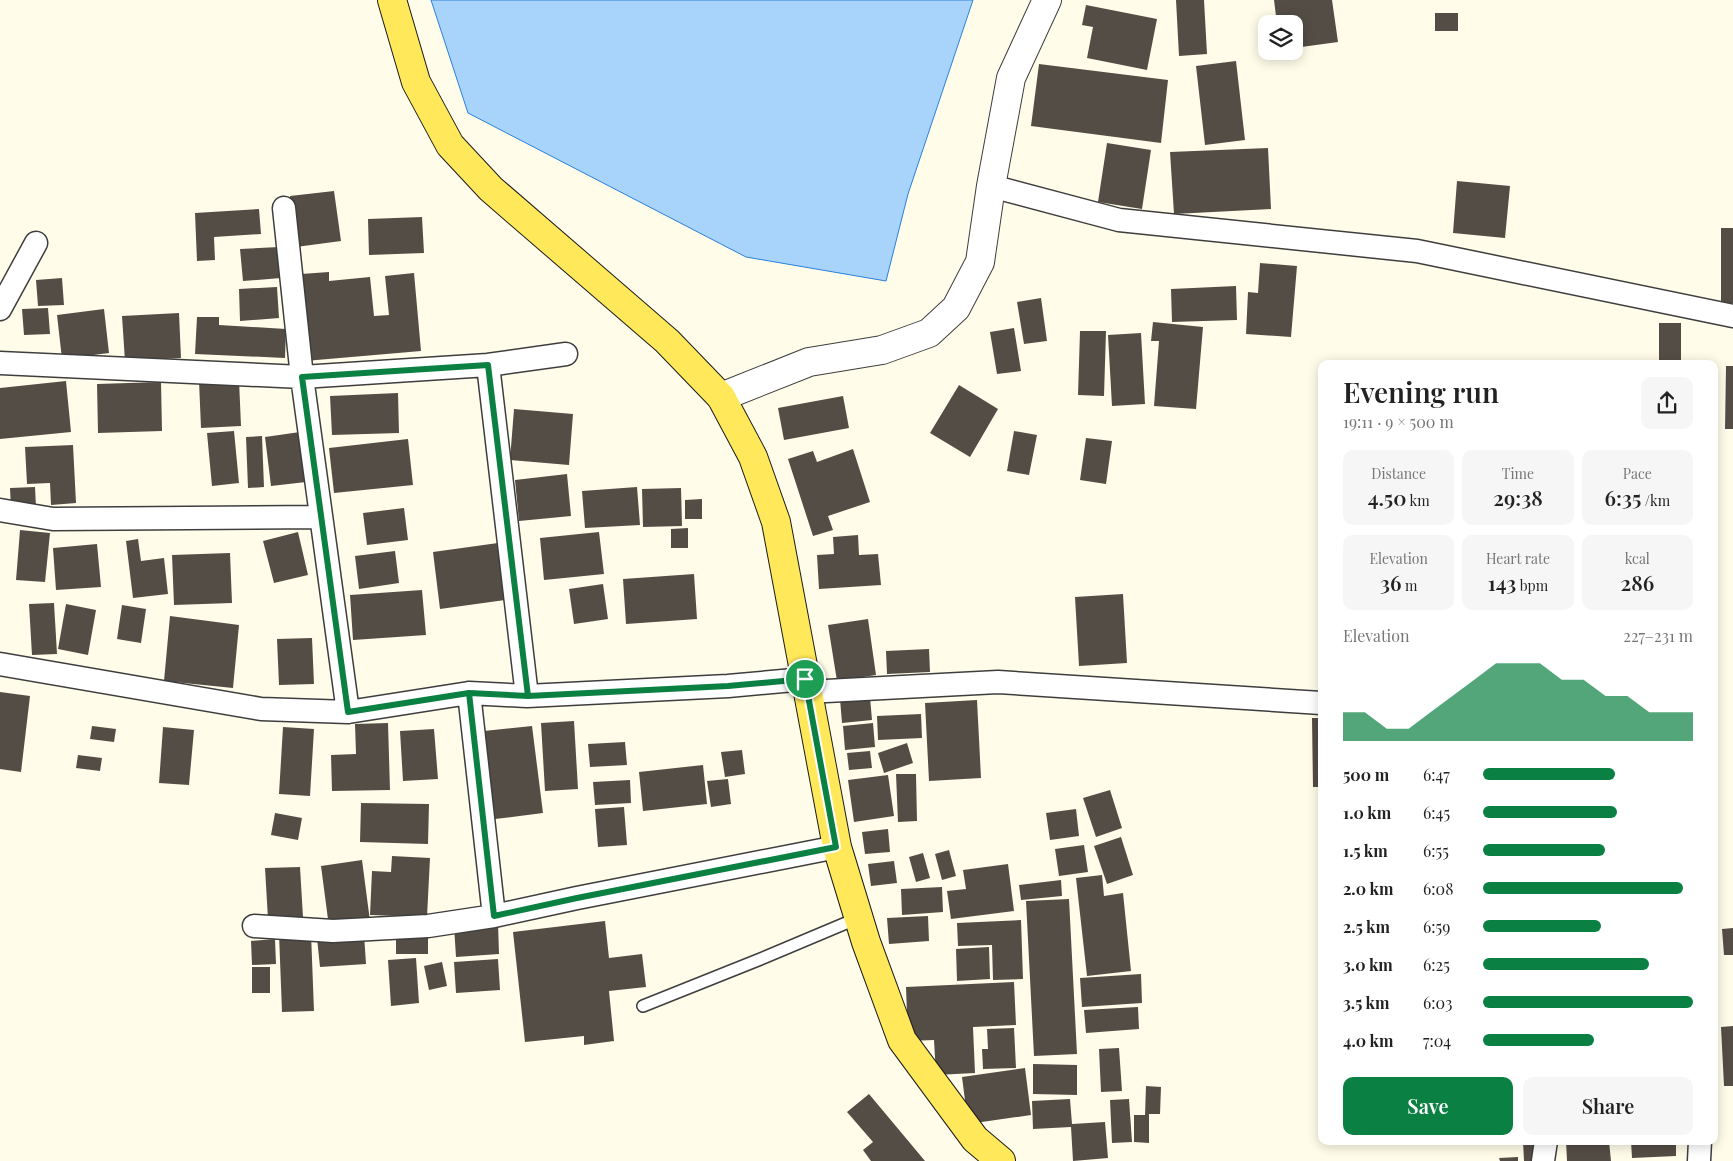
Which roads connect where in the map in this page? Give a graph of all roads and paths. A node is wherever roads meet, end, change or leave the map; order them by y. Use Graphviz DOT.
graph roads {
  1 [pos="392,0"];
  2 [pos="1047,0"];
  3 [pos="991,186"];
  4 [pos="284,208"];
  5 [pos="36,243"];
  6 [pos="0,309"];
  7 [pos="1733,316"];
  8 [pos="566,354"];
  9 [pos="0,363"];
  10 [pos="488,365"];
  11 [pos="302,377"];
  12 [pos="721,398"];
  13 [pos="0,510"];
  14 [pos="321,517"];
  15 [pos="0,664"];
  16 [pos="806,686"];
  17 [pos="469,693"];
  18 [pos="528,696"];
  19 [pos="1318,703"];
  20 [pos="348,712"];
  21 [pos="836,847"];
  22 [pos="494,916"];
  23 [pos="858,918"];
  24 [pos="254,926"];
  25 [pos="643,1006"];
  26 [pos="1545,1145"];
  27 [pos="1700,1145"];
  28 [pos="1001,1161"];
  29 [pos="1543,1161"];
  30 [pos="1699,1161"];
  1 -- 12 [label="main road"];
  2 -- 3 [label="street"];
  3 -- 7 [label="street"];
  3 -- 12 [label="street"];
  4 -- 11 [label="street"];
  5 -- 6 [label="street"];
  8 -- 10 [label="street"];
  9 -- 11 [label="street"];
  10 -- 11 [label="street"];
  10 -- 18 [label="street"];
  11 -- 14 [label="street"];
  12 -- 16 [label="main road"];
  13 -- 14 [label="street"];
  14 -- 20 [label="street"];
  15 -- 20 [label="street"];
  16 -- 18 [label="street"];
  16 -- 19 [label="street"];
  16 -- 21 [label="main road"];
  17 -- 18 [label="street"];
  17 -- 20 [label="street"];
  17 -- 22 [label="street"];
  21 -- 22 [label="street"];
  21 -- 23 [label="main road"];
  22 -- 24 [label="street"];
  23 -- 25 [label="lane"];
  23 -- 28 [label="main road"];
  26 -- 29 [label="street"];
  27 -- 30 [label="street"];
}
